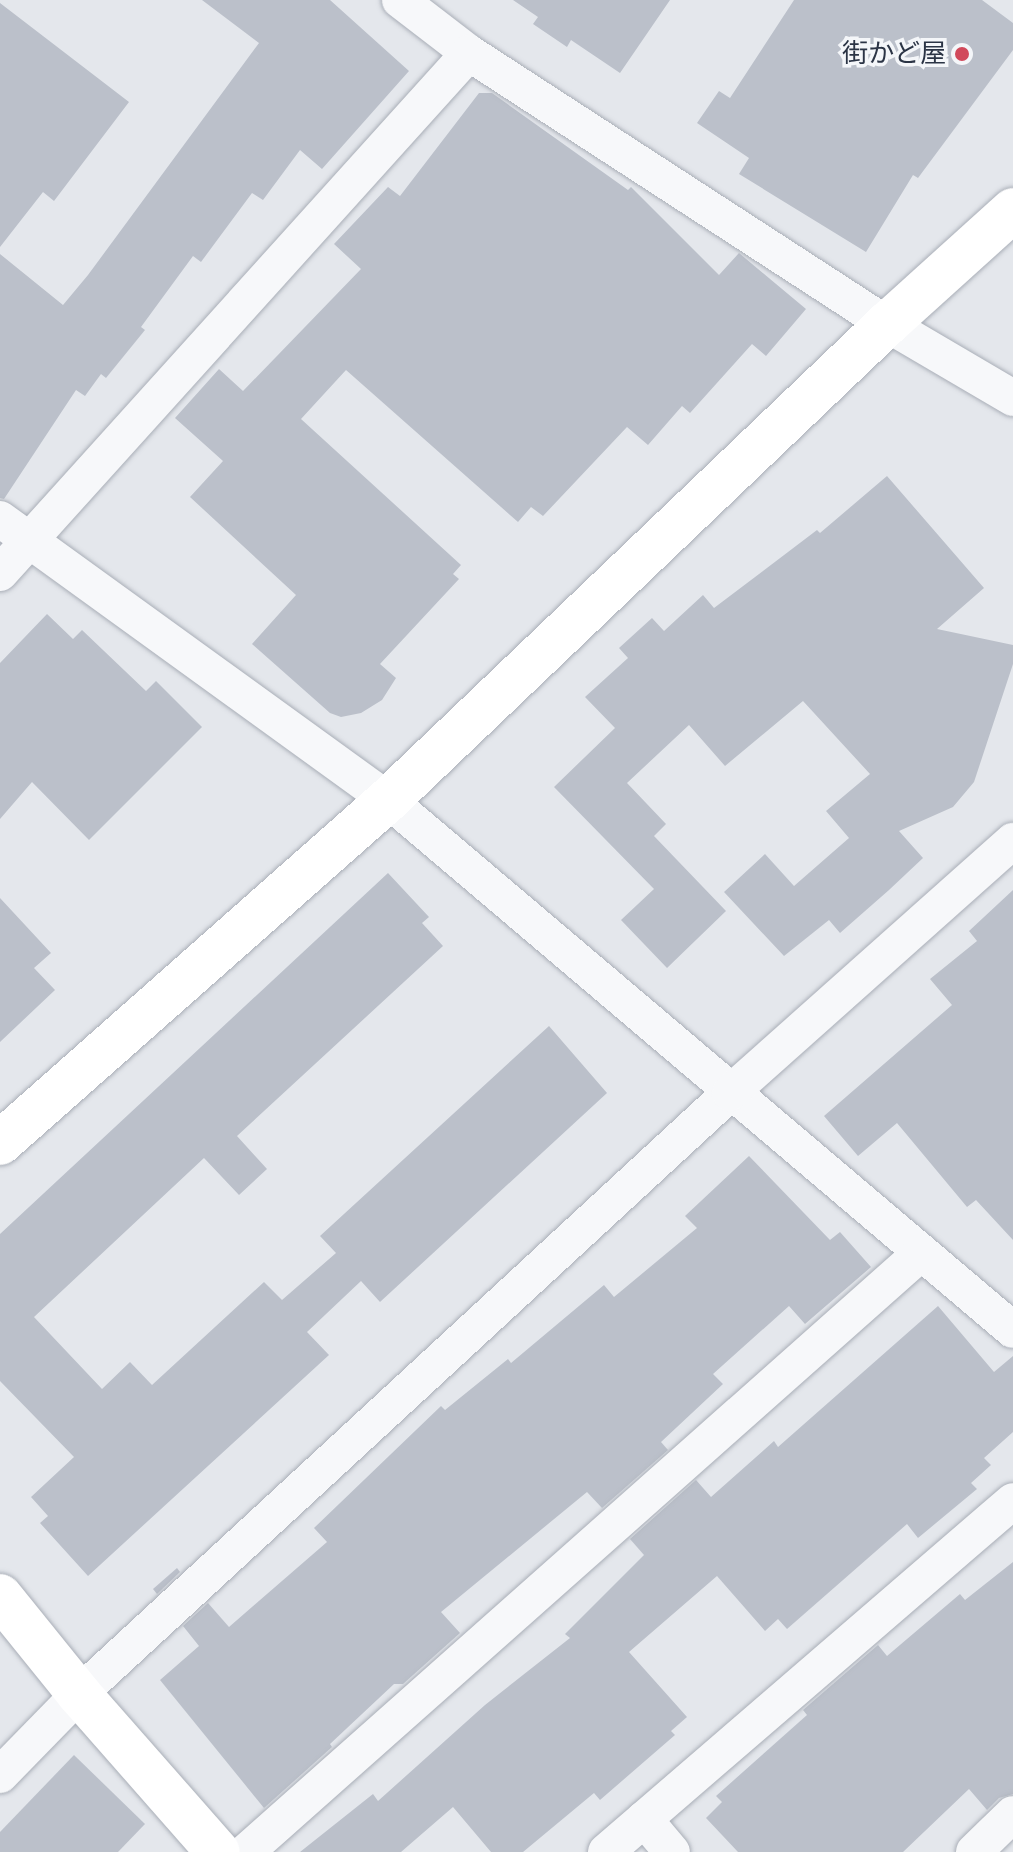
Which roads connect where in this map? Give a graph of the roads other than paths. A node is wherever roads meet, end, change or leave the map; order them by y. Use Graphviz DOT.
graph roads {
  1 [pos="400,0"];
  2 [pos="469,53"];
  3 [pos="1013,210"];
  4 [pos="887,324"];
  5 [pos="1013,398"];
  6 [pos="0,519"];
  7 [pos="28,542"];
  8 [pos="0,573"];
  9 [pos="388,800"];
  10 [pos="1013,841"];
  11 [pos="730,1093"];
  12 [pos="0,1143"];
  13 [pos="921,1253"];
  14 [pos="1013,1330"];
  15 [pos="1013,1501"];
  16 [pos="0,1596"];
  17 [pos="79,1694"];
  18 [pos="0,1775"];
  19 [pos="1013,1814"];
  20 [pos="644,1819"];
  21 [pos="218,1852"];
  22 [pos="246,1852"];
  23 [pos="606,1852"];
  24 [pos="672,1852"];
  25 [pos="974,1852"];
  1 -- 2 [label="street"];
  2 -- 4 [label="street"];
  2 -- 7 [label="street"];
  3 -- 4 [label="street"];
  4 -- 5 [label="street"];
  4 -- 9 [label="street"];
  6 -- 7 [label="street"];
  7 -- 8 [label="street"];
  7 -- 9 [label="street"];
  9 -- 11 [label="street"];
  9 -- 12 [label="street"];
  10 -- 11 [label="street"];
  11 -- 13 [label="street"];
  11 -- 17 [label="street"];
  13 -- 14 [label="street"];
  13 -- 22 [label="street"];
  15 -- 20 [label="street"];
  16 -- 17 [label="street"];
  17 -- 18 [label="street"];
  17 -- 21 [label="street"];
  19 -- 25 [label="street"];
  20 -- 23 [label="street"];
  20 -- 24 [label="street"];
}
